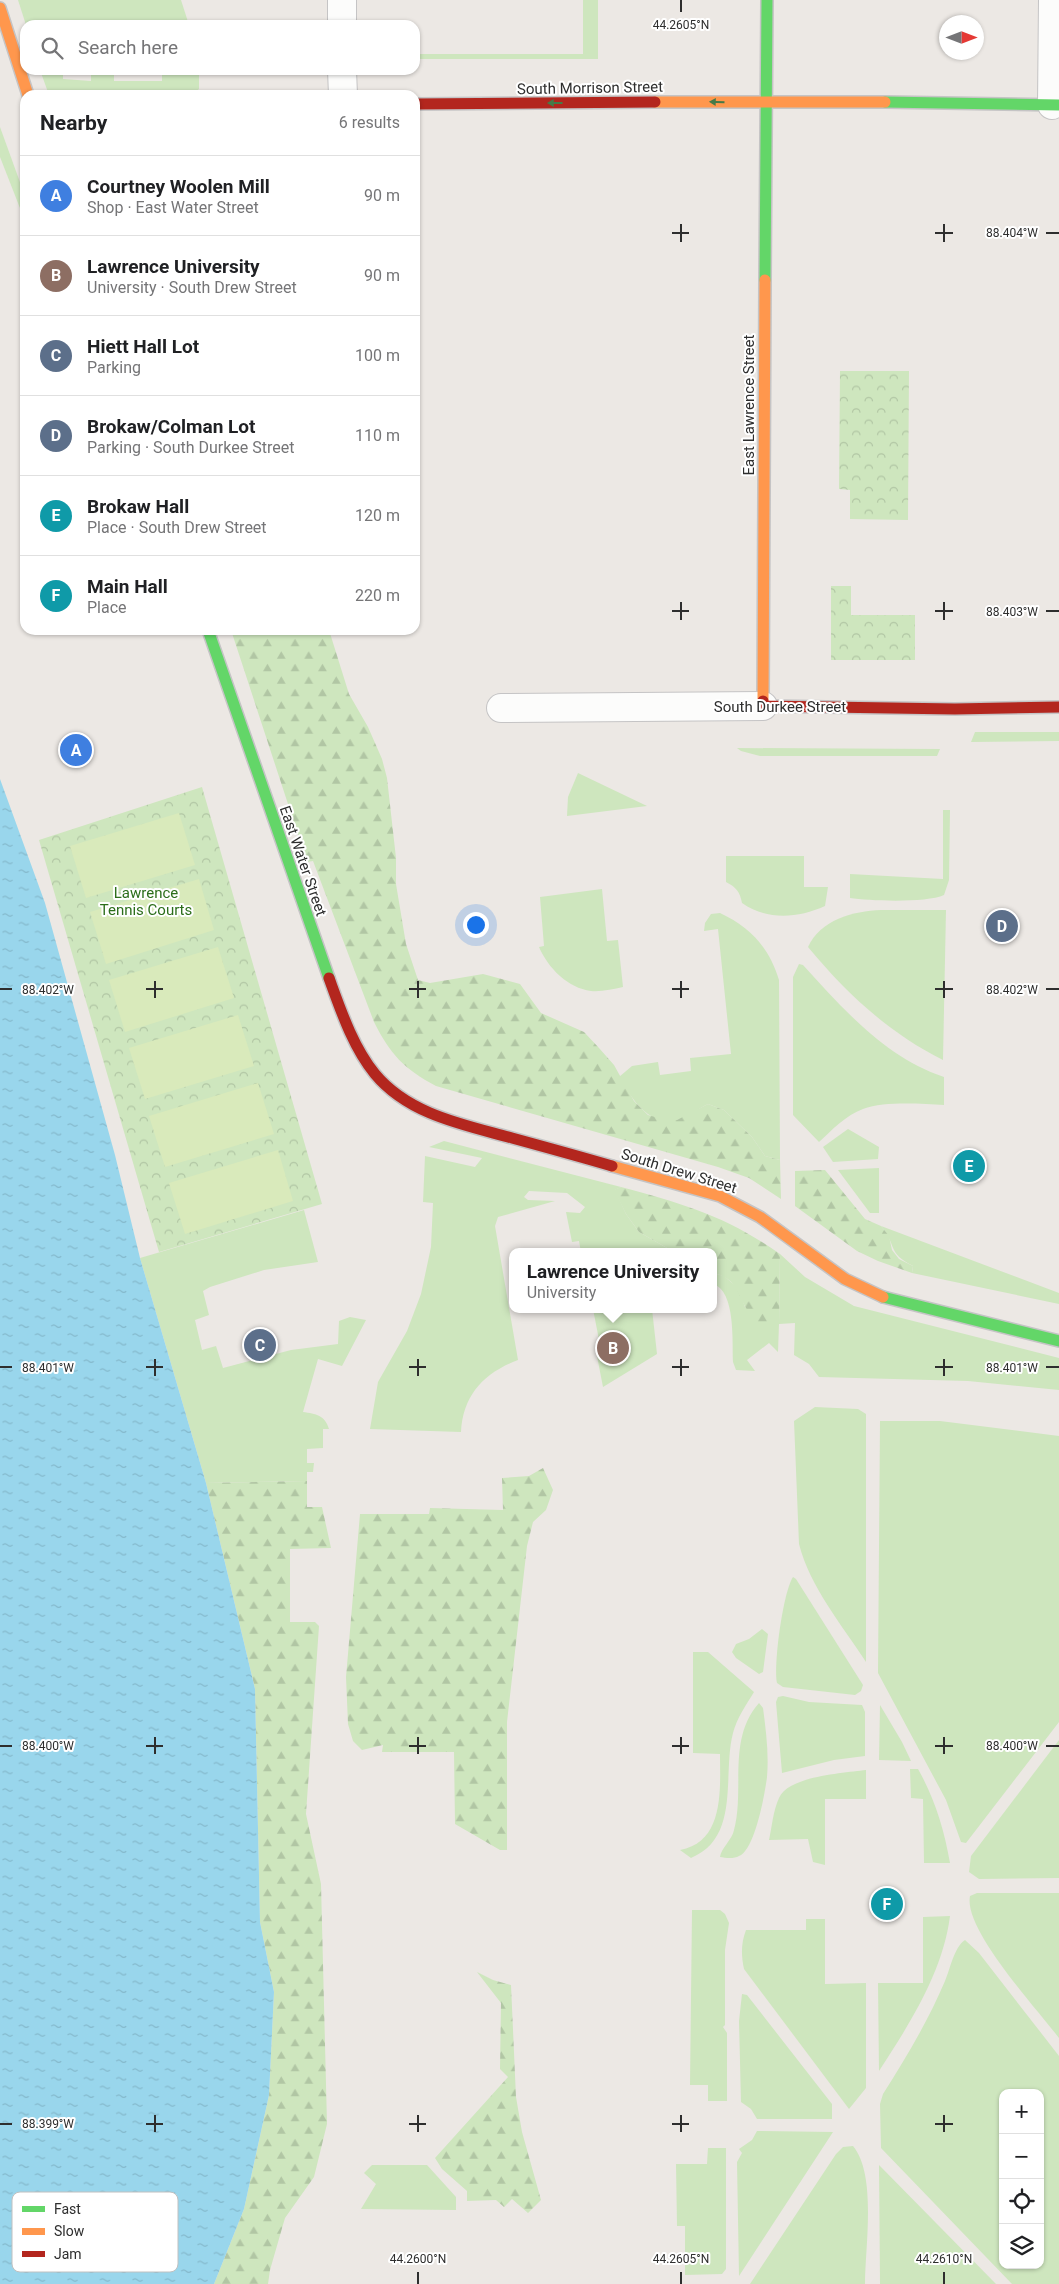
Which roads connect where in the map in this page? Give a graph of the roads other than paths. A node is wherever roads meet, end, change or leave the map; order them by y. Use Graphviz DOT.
graph roads {
  1 [pos="342,0"];
  2 [pos="767,0"];
  3 [pos="1053,0"];
  4 [pos="0,8"];
  5 [pos="342,20"];
  6 [pos="20,70"];
  7 [pos="22,75"];
  8 [pos="342,75"];
  9 [pos="26,90"];
  10 [pos="343,90"];
  11 [pos="420,104"];
  12 [pos="766,104"];
  13 [pos="1055,105"];
  14 [pos="210,635"];
  15 [pos="763,706"];
  16 [pos="1059,707"];
  17 [pos="501,708"];
  18 [pos="391,1091"];
  19 [pos="1059,1341"];
  1 -- 5 [label="street"];
  2 -- 12 [label="street, East Lawrence Street"];
  3 -- 13 [label="street"];
  4 -- 6 [label="street"];
  7 -- 9 [label="street"];
  8 -- 10 [label="street"];
  12 -- 11 [label="street, South Morrison Street, one-way"];
  12 -- 13 [label="street"];
  12 -- 15 [label="street, East Lawrence Street"];
  14 -- 18 [label="street, East Water Street"];
  15 -- 16 [label="street, South Durkee Street"];
  15 -- 17 [label="street, South Durkee Street"];
  18 -- 19 [label="street, South Drew Street"];
}
